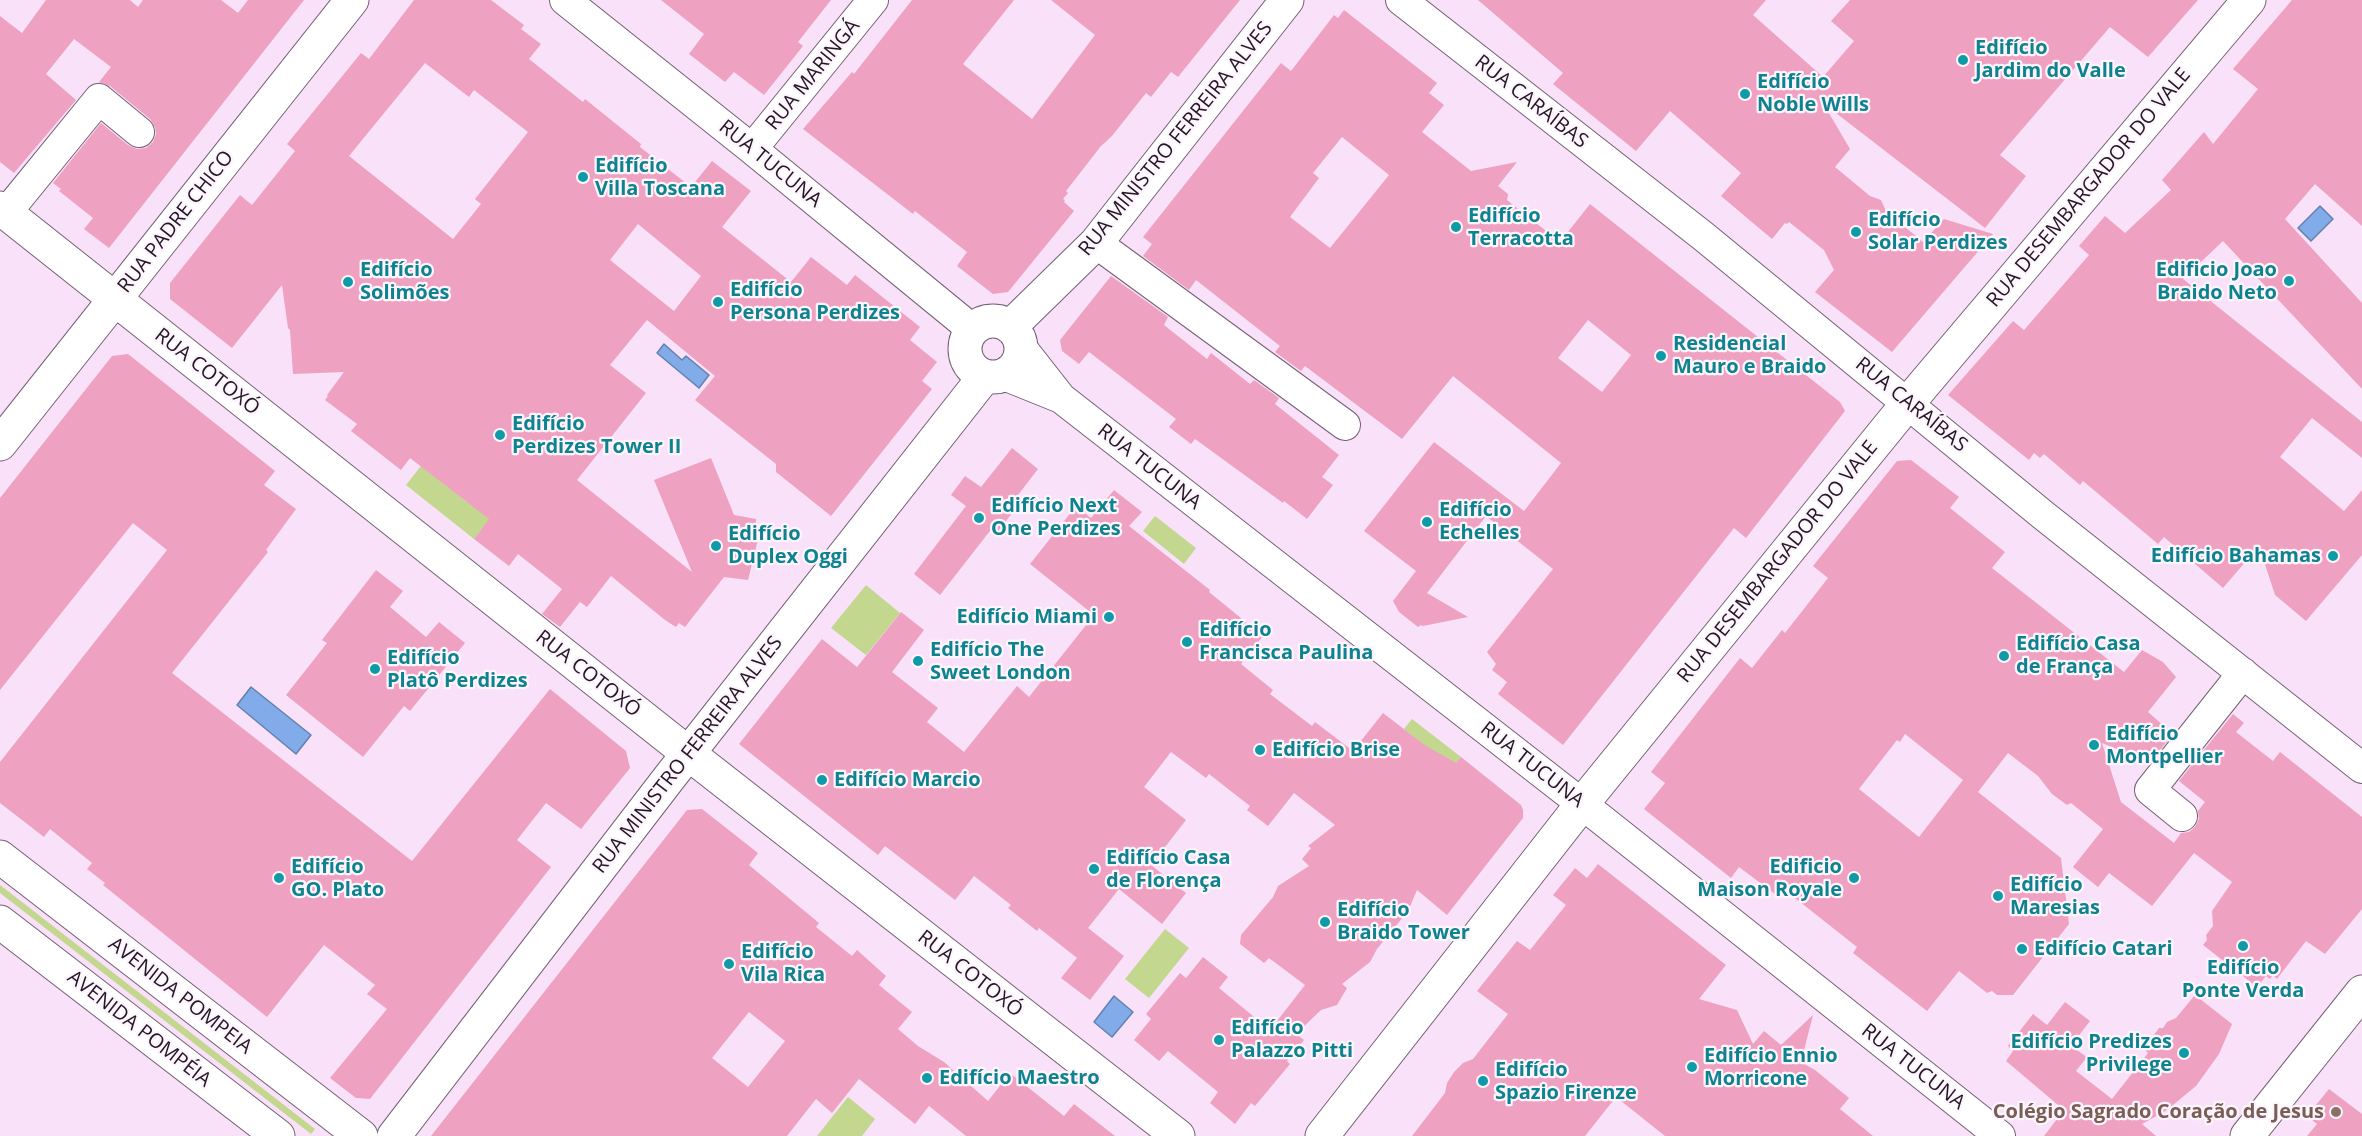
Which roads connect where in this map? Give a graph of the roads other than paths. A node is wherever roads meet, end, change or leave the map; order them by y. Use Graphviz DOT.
graph roads {
  1 [pos="352,0"];
  2 [pos="565,0"];
  3 [pos="873,0"];
  4 [pos="1287,0"];
  5 [pos="1401,0"];
  6 [pos="2249,0"];
  7 [pos="139,132"];
  8 [pos="752,149"];
  9 [pos="3,211"];
  10 [pos="1096,243"];
  11 [pos="115,299"];
  12 [pos="973,330"];
  13 [pos="1016,337"];
  14 [pos="994,375"];
  15 [pos="1061,398"];
  16 [pos="1908,403"];
  17 [pos="1345,424"];
  18 [pos="0,444"];
  19 [pos="2242,673"];
  20 [pos="689,754"];
  21 [pos="2362,768"];
  22 [pos="1582,804"];
  23 [pos="2182,816"];
  24 [pos="0,857"];
  25 [pos="0,922"];
  26 [pos="2362,992"];
  27 [pos="278,1136"];
  28 [pos="361,1136"];
  29 [pos="394,1136"];
  30 [pos="1178,1136"];
  31 [pos="1322,1136"];
  32 [pos="2000,1136"];
  33 [pos="2247,1136"];
  1 -- 11 [label="street, RUA PADRE CHICO"];
  2 -- 8 [label="street, RUA TUCUNA"];
  3 -- 8 [label="street, RUA MARINGÁ"];
  4 -- 10 [label="street, RUA MINISTRO FERREIRA ALVES"];
  5 -- 16 [label="street, RUA CARAÍBAS"];
  6 -- 16 [label="street, RUA DESEMBARGADOR DO VALE"];
  7 -- 9 [label="street"];
  8 -- 12 [label="street, RUA TUCUNA"];
  9 -- 11 [label="street, RUA COTOXÓ"];
  10 -- 13 [label="street, RUA MINISTRO FERREIRA ALVES"];
  10 -- 17 [label="street"];
  11 -- 18 [label="street, RUA PADRE CHICO"];
  11 -- 20 [label="street, RUA COTOXÓ"];
  12 -- 13 [label="street"];
  12 -- 14 [label="street"];
  13 -- 14 [label="street"];
  13 -- 15 [label="street, RUA TUCUNA"];
  14 -- 15 [label="street, RUA TUCUNA"];
  14 -- 20 [label="street, RUA MINISTRO FERREIRA ALVES"];
  15 -- 22 [label="street, RUA TUCUNA"];
  16 -- 19 [label="street, RUA CARAÍBAS"];
  16 -- 22 [label="street, RUA DESEMBARGADOR DO VALE"];
  19 -- 21 [label="street, RUA CARAÍBAS"];
  19 -- 23 [label="street"];
  20 -- 29 [label="street, RUA MINISTRO FERREIRA ALVES"];
  20 -- 30 [label="street, RUA COTOXÓ"];
  22 -- 31 [label="street, RUA DESEMBARGADOR DO VALE"];
  22 -- 32 [label="street, RUA TUCUNA"];
  24 -- 28 [label="street, AVENIDA POMPEIA"];
  25 -- 27 [label="street, AVENIDA POMPÉIA"];
  26 -- 33 [label="street"];
}
